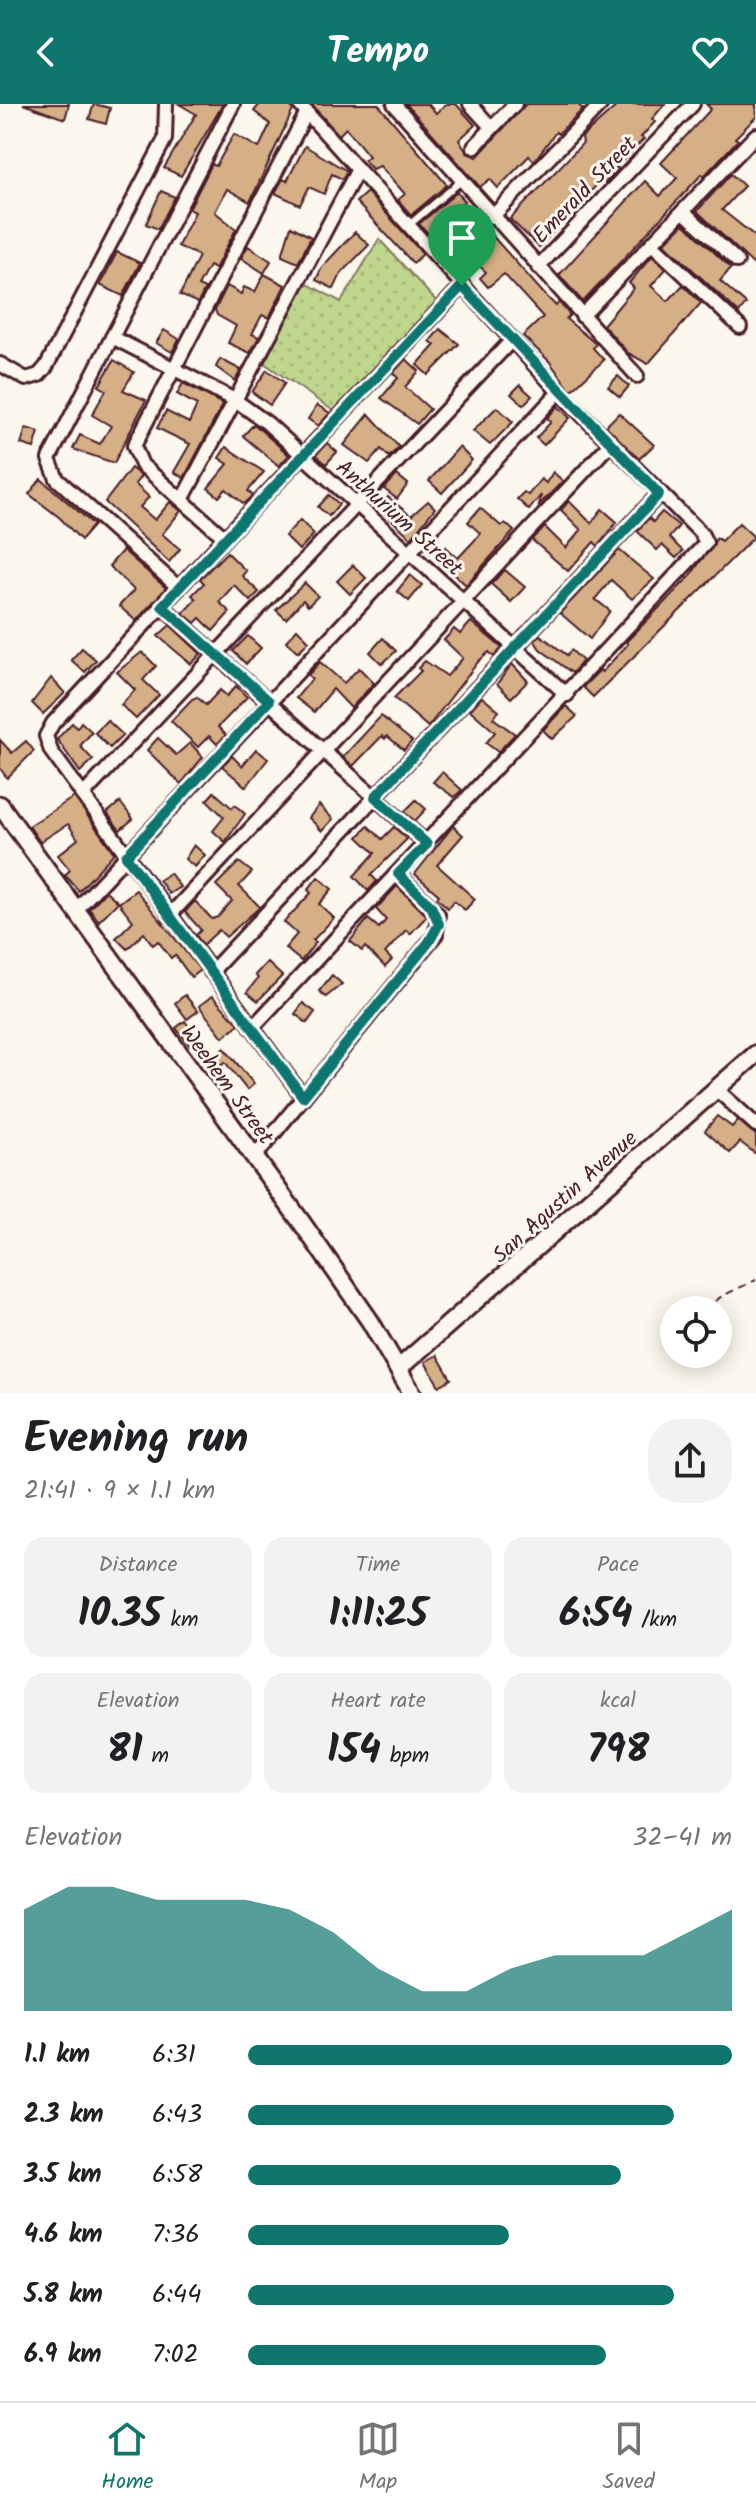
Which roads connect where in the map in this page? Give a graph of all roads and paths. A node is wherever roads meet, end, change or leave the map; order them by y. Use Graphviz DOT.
graph roads {
  1 [pos="150,104"];
  2 [pos="233,104"];
  3 [pos="394,104"];
  4 [pos="470,104"];
  5 [pos="515,104"];
  6 [pos="601,104"];
  7 [pos="693,104"];
  8 [pos="165,106"];
  9 [pos="303,108"];
  10 [pos="492,128"];
  11 [pos="756,135"];
  12 [pos="474,147"];
  13 [pos="358,169"];
  14 [pos="461,181"];
  15 [pos="683,211"];
  16 [pos="492,217"];
  17 [pos="408,227"];
  18 [pos="652,244"];
  19 [pos="737,261"];
  20 [pos="538,267"];
  21 [pos="462,286"];
  22 [pos="582,316"];
  23 [pos="740,327"];
  24 [pos="112,337"];
  25 [pos="511,341"];
  26 [pos="0,364"];
  27 [pos="174,367"];
  28 [pos="637,376"];
  29 [pos="559,392"];
  30 [pos="235,400"];
  31 [pos="609,445"];
  32 [pos="303,456"];
  33 [pos="659,494"];
  34 [pos="182,500"];
  35 [pos="356,504"];
  36 [pos="225,538"];
  37 [pos="409,553"];
  38 [pos="179,588"];
  39 [pos="462,600"];
  40 [pos="162,606"];
  41 [pos="515,648"];
  42 [pos="214,653"];
  43 [pos="567,695"];
  44 [pos="269,701"];
  45 [pos="323,750"];
  46 [pos="83,795"];
  47 [pos="375,797"];
  48 [pos="0,805"];
  49 [pos="427,844"];
  50 [pos="126,856"];
  51 [pos="398,874"];
  52 [pos="75,911"];
  53 [pos="169,916"];
  54 [pos="211,972"];
  55 [pos="252,1028"];
  56 [pos="756,1054"];
  57 [pos="716,1089"];
  58 [pos="303,1097"];
  59 [pos="756,1125"];
  60 [pos="254,1158"];
  61 [pos="756,1280"];
  62 [pos="722,1296"];
  63 [pos="399,1368"];
  64 [pos="412,1393"];
  1 -- 8 [label="street"];
  2 -- 24 [label="street"];
  3 -- 14 [label="street"];
  4 -- 10 [label="street"];
  5 -- 10 [label="street"];
  6 -- 16 [label="street"];
  7 -- 20 [label="street, Emerald Street"];
  8 -- 26 [label="street"];
  9 -- 13 [label="street"];
  9 -- 27 [label="street"];
  10 -- 12 [label="street"];
  11 -- 15 [label="street"];
  13 -- 17 [label="street"];
  13 -- 30 [label="street"];
  14 -- 16 [label="street"];
  14 -- 17 [label="lane"];
  15 -- 18 [label="street"];
  15 -- 19 [label="street"];
  16 -- 20 [label="street"];
  17 -- 21 [label="street"];
  18 -- 22 [label="street"];
  18 -- 23 [label="street"];
  20 -- 22 [label="street"];
  21 -- 25 [label="street"];
  21 -- 32 [label="street"];
  22 -- 28 [label="street"];
  24 -- 27 [label="street, Anthurium Street"];
  24 -- 38 [label="street"];
  25 -- 29 [label="street"];
  25 -- 35 [label="street"];
  27 -- 30 [label="street, Anthurium Street"];
  27 -- 34 [label="street"];
  29 -- 31 [label="street"];
  29 -- 37 [label="street"];
  30 -- 32 [label="street, Anthurium Street"];
  30 -- 34 [label="street"];
  31 -- 33 [label="street"];
  31 -- 39 [label="street"];
  32 -- 35 [label="street, Anthurium Street"];
  32 -- 36 [label="street"];
  33 -- 41 [label="street"];
  33 -- 43 [label="street"];
  34 -- 36 [label="street"];
  35 -- 37 [label="street, Anthurium Street"];
  35 -- 42 [label="street"];
  36 -- 38 [label="street"];
  37 -- 39 [label="street, Anthurium Street"];
  37 -- 44 [label="street"];
  38 -- 40 [label="street"];
  39 -- 41 [label="street, Anthurium Street"];
  39 -- 45 [label="street"];
  40 -- 42 [label="street"];
  40 -- 46 [label="street"];
  41 -- 43 [label="street, Anthurium Street"];
  41 -- 47 [label="street"];
  42 -- 44 [label="street"];
  42 -- 46 [label="street"];
  43 -- 49 [label="street"];
  44 -- 45 [label="street"];
  44 -- 50 [label="street"];
  45 -- 47 [label="street"];
  45 -- 53 [label="street"];
  46 -- 50 [label="street"];
  47 -- 49 [label="street"];
  47 -- 54 [label="street"];
  48 -- 52 [label="street, Weehem Street"];
  49 -- 51 [label="street"];
  50 -- 52 [label="street"];
  50 -- 53 [label="street"];
  51 -- 55 [label="street"];
  51 -- 58 [label="street"];
  52 -- 60 [label="street, Weehem Street"];
  53 -- 54 [label="street"];
  54 -- 55 [label="street"];
  55 -- 58 [label="street"];
  56 -- 57 [label="street, San Agustin Avenue"];
  57 -- 59 [label="street"];
  57 -- 63 [label="street, San Agustin Avenue"];
  58 -- 60 [label="street"];
  60 -- 63 [label="street, Weehem Street"];
  61 -- 62 [label="path"];
  63 -- 64 [label="street, Weehem Street"];
}
